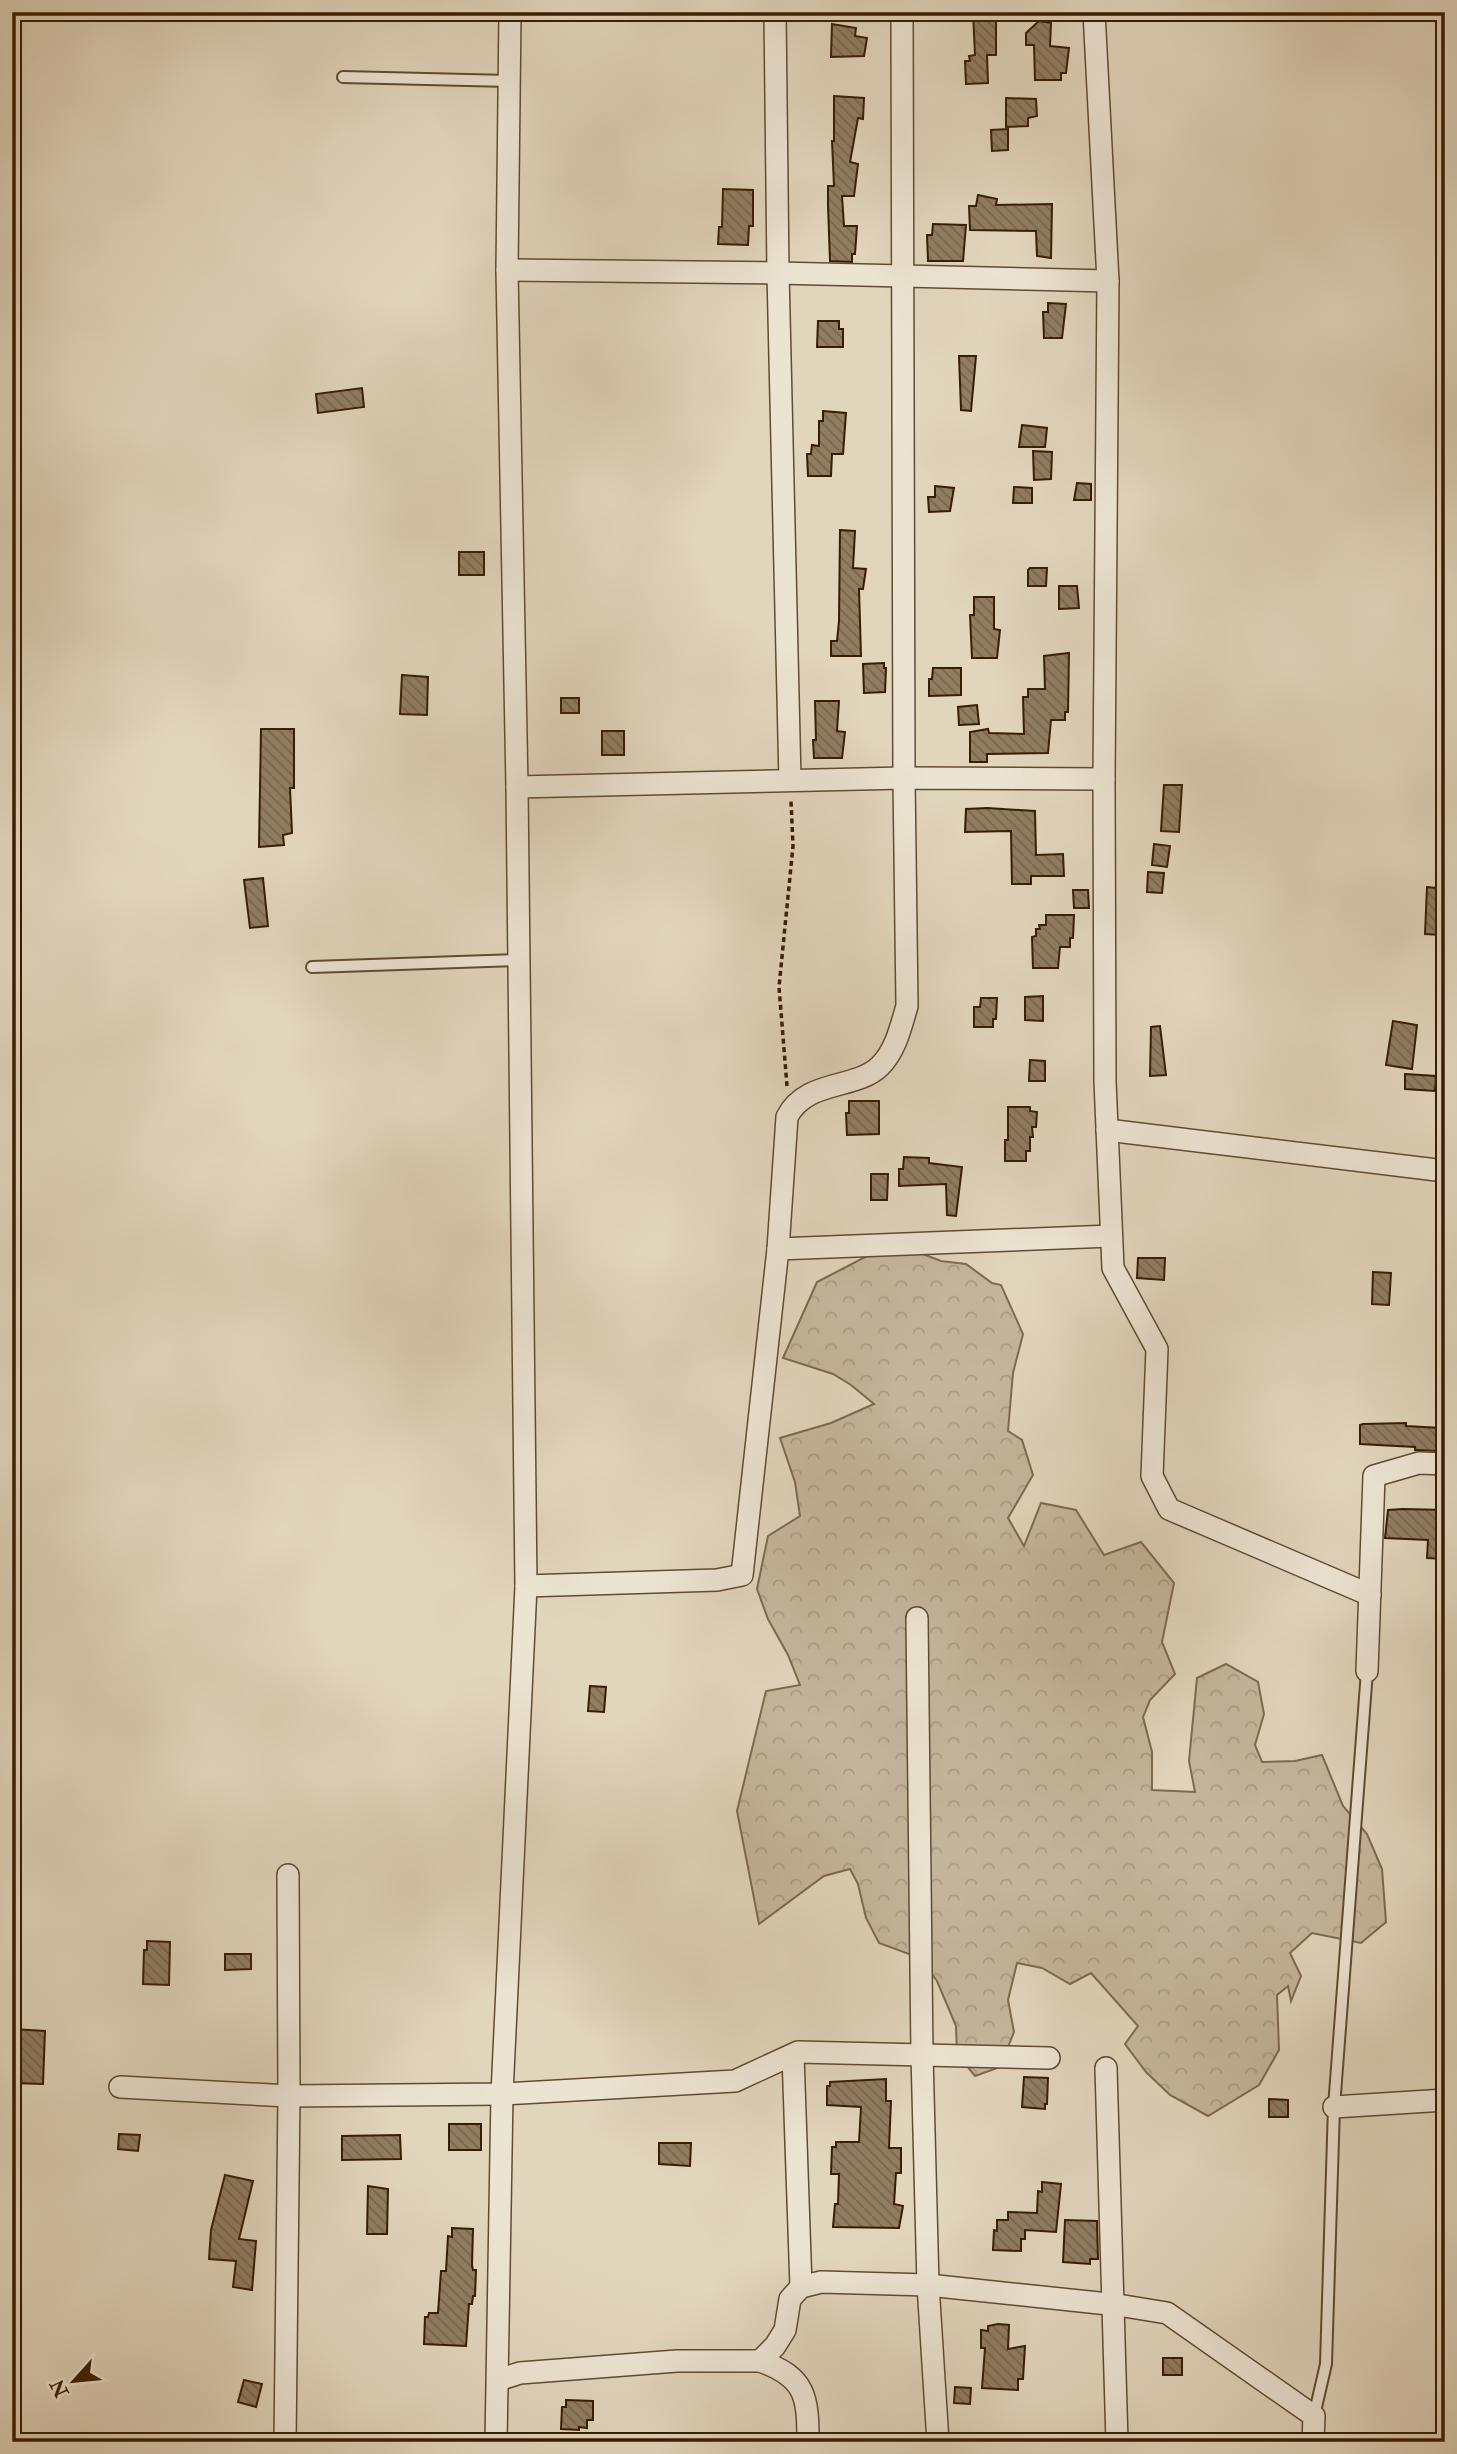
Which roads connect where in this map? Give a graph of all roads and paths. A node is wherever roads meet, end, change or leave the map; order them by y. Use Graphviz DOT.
graph roads {
  1 [pos="510,12"];
  2 [pos="775,12"];
  3 [pos="902,12"];
  4 [pos="1094,12"];
  5 [pos="344,77"];
  6 [pos="509,81"];
  7 [pos="507,270"];
  8 [pos="778,272"];
  9 [pos="903,276"];
  10 [pos="1108,281"];
  11 [pos="904,778"];
  12 [pos="1104,779"];
  13 [pos="790,780"];
  14 [pos="517,787"];
  15 [pos="519,960"];
  16 [pos="312,967"];
  17 [pos="791,1109"];
  18 [pos="1107,1130"];
  19 [pos="1445,1171"];
  20 [pos="1111,1236"];
  21 [pos="778,1250"];
  22 [pos="1445,1464"];
  23 [pos="526,1586"];
  24 [pos="1370,1595"];
  25 [pos="917,1618"];
  26 [pos="1367,1671"];
  27 [pos="288,1875"];
  28 [pos="793,2055"];
  29 [pos="922,2055"];
  30 [pos="1049,2058"];
  31 [pos="1106,2068"];
  32 [pos="120,2087"];
  33 [pos="502,2094"];
  34 [pos="289,2096"];
  35 [pos="1445,2100"];
  36 [pos="1334,2107"];
  37 [pos="928,2285"];
  38 [pos="802,2287"];
  39 [pos="1113,2305"];
  40 [pos="760,2361"];
  41 [pos="498,2379"];
  42 [pos="1314,2416"];
  43 [pos="285,2442"];
  44 [pos="496,2442"];
  45 [pos="808,2442"];
  46 [pos="938,2442"];
  47 [pos="1116,2442"];
  48 [pos="1313,2442"];
  1 -- 6 [label="street"];
  2 -- 8 [label="street"];
  3 -- 9 [label="street"];
  4 -- 10 [label="street"];
  5 -- 6 [label="lane"];
  6 -- 7 [label="street"];
  7 -- 8 [label="street"];
  7 -- 14 [label="street"];
  8 -- 9 [label="street"];
  8 -- 13 [label="street"];
  9 -- 10 [label="street"];
  9 -- 11 [label="street"];
  10 -- 12 [label="street"];
  11 -- 12 [label="street"];
  11 -- 13 [label="street"];
  11 -- 17 [label="street"];
  12 -- 18 [label="street"];
  13 -- 14 [label="street"];
  13 -- 17 [label="path"];
  14 -- 15 [label="street"];
  15 -- 16 [label="lane"];
  15 -- 23 [label="street"];
  17 -- 21 [label="street"];
  18 -- 19 [label="street"];
  18 -- 20 [label="street"];
  20 -- 21 [label="street"];
  20 -- 24 [label="street"];
  21 -- 23 [label="street"];
  22 -- 24 [label="street"];
  23 -- 33 [label="street"];
  24 -- 26 [label="street"];
  25 -- 29 [label="street"];
  26 -- 36 [label="lane"];
  27 -- 34 [label="street"];
  28 -- 29 [label="street"];
  28 -- 33 [label="street"];
  28 -- 38 [label="street"];
  29 -- 30 [label="street"];
  29 -- 37 [label="street"];
  31 -- 39 [label="street"];
  32 -- 34 [label="street"];
  33 -- 34 [label="street"];
  33 -- 41 [label="street"];
  34 -- 43 [label="street"];
  35 -- 36 [label="street"];
  36 -- 42 [label="lane"];
  37 -- 38 [label="street"];
  37 -- 39 [label="street"];
  37 -- 46 [label="street"];
  38 -- 40 [label="street"];
  39 -- 42 [label="street"];
  39 -- 47 [label="street"];
  40 -- 41 [label="street"];
  40 -- 45 [label="street"];
  41 -- 44 [label="street"];
  42 -- 48 [label="street"];
}
